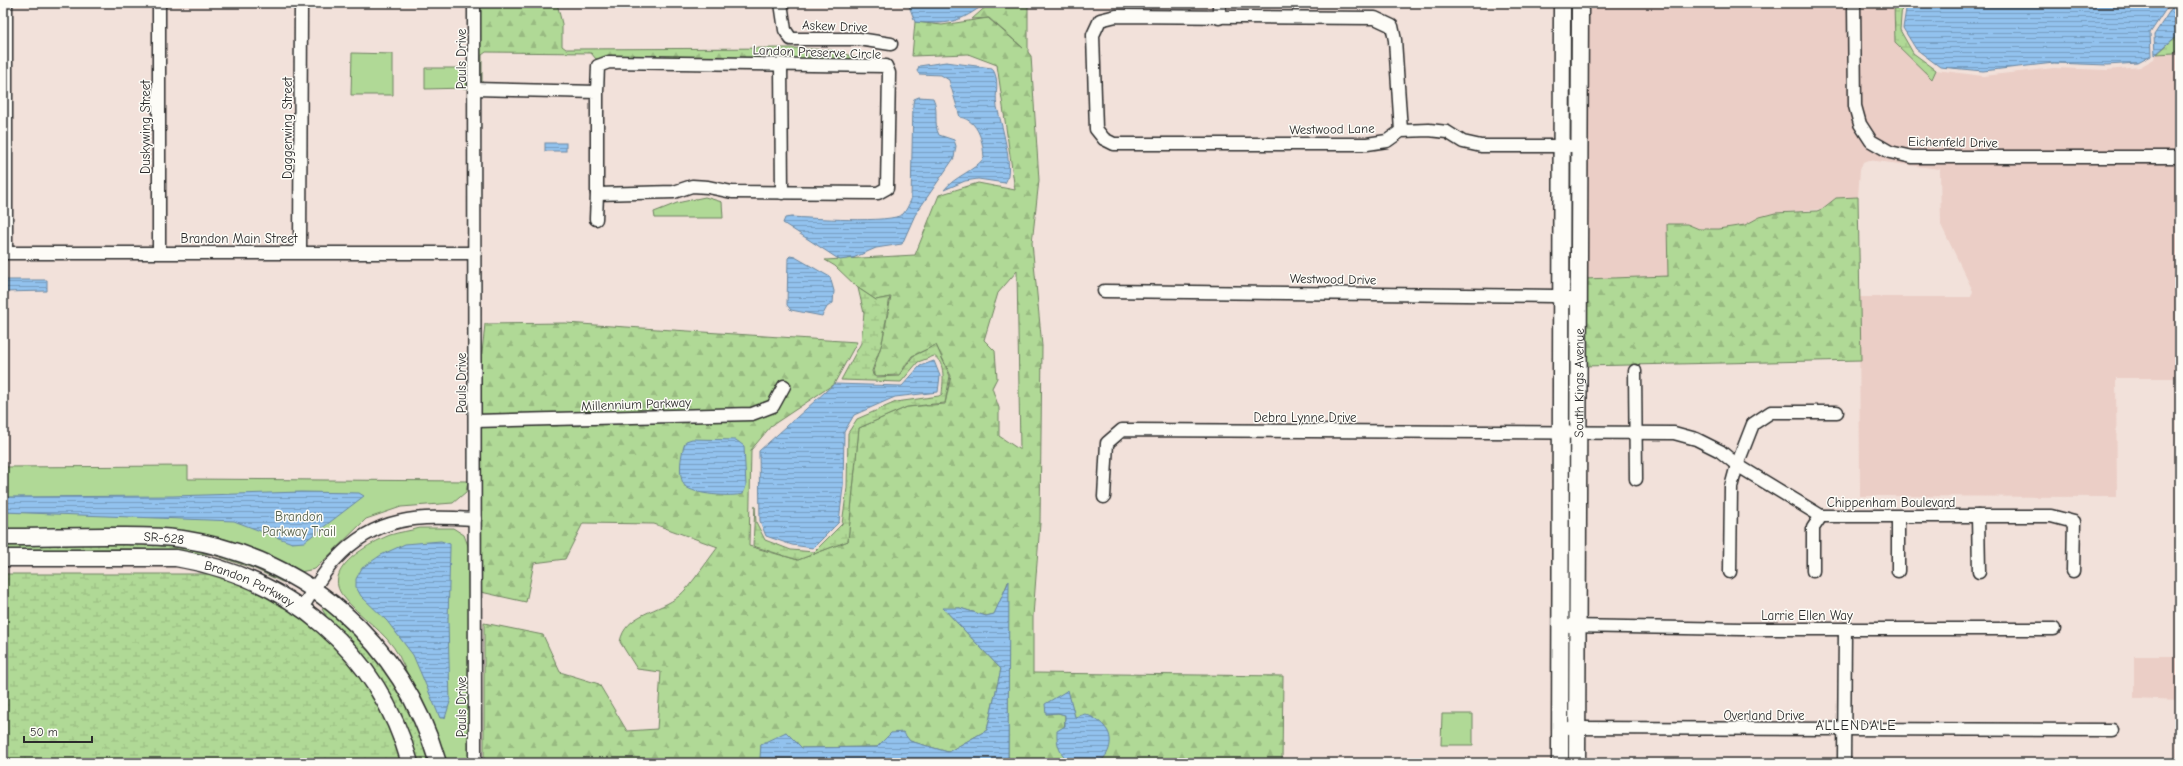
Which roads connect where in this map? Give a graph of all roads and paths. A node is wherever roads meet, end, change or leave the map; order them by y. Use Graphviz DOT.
graph roads {
  1 [pos="6,3"];
  2 [pos="159,3"];
  3 [pos="301,3"];
  4 [pos="474,3"];
  5 [pos="781,3"];
  6 [pos="1219,3"];
  7 [pos="1562,3"];
  8 [pos="1580,3"];
  9 [pos="1854,3"];
  10 [pos="1219,18"];
  11 [pos="891,44"];
  12 [pos="781,64"];
  13 [pos="475,89"];
  14 [pos="597,92"];
  15 [pos="1401,131"];
  16 [pos="1562,146"];
  17 [pos="1579,146"];
  18 [pos="2180,157"];
  19 [pos="782,193"];
  20 [pos="597,194"];
  21 [pos="596,219"];
  22 [pos="159,252"];
  23 [pos="300,252"];
  24 [pos="5,253"];
  25 [pos="474,253"];
  26 [pos="1104,291"];
  27 [pos="1562,299"];
  28 [pos="1579,299"];
  29 [pos="1635,371"];
  30 [pos="784,386"];
  31 [pos="1837,412"];
  32 [pos="475,421"];
  33 [pos="1570,432"];
  34 [pos="1636,433"];
  35 [pos="1737,465"];
  36 [pos="1636,479"];
  37 [pos="1104,497"];
  38 [pos="1821,516"];
  39 [pos="1978,516"];
  40 [pos="1898,517"];
  41 [pos="475,519"];
  42 [pos="3,537"];
  43 [pos="3,558"];
  44 [pos="1813,571"];
  45 [pos="1898,571"];
  46 [pos="2073,571"];
  47 [pos="1730,572"];
  48 [pos="1978,572"];
  49 [pos="314,589"];
  50 [pos="302,608"];
  51 [pos="1560,626"];
  52 [pos="1577,626"];
  53 [pos="1845,629"];
  54 [pos="2054,629"];
  55 [pos="1560,728"];
  56 [pos="1577,728"];
  57 [pos="1844,729"];
  58 [pos="2112,730"];
  59 [pos="410,763"];
  60 [pos="438,763"];
  61 [pos="475,763"];
  62 [pos="1560,763"];
  63 [pos="1577,763"];
  64 [pos="1844,763"];
  1 -- 24 [label="street"];
  2 -- 22 [label="street, Duskywing Street"];
  3 -- 23 [label="street, Daggerwing Street"];
  4 -- 13 [label="street, Pauls Drive"];
  5 -- 11 [label="street, Askew Drive"];
  6 -- 10 [label="street"];
  7 -- 16 [label="main road, South Kings Avenue"];
  8 -- 17 [label="main road, South Kings Avenue"];
  9 -- 18 [label="street, Eichenfeld Drive"];
  10 -- 15 [label="street"];
  10 -- 15 [label="street, Westwood Lane"];
  12 -- 14 [label="street, Landon Preserve Circle"];
  12 -- 19 [label="street"];
  12 -- 19 [label="street, Landon Preserve Circle"];
  13 -- 14 [label="street"];
  13 -- 25 [label="street, Pauls Drive"];
  14 -- 20 [label="street, Landon Preserve Circle"];
  15 -- 16 [label="street, Westwood Lane"];
  16 -- 17 [label="street, Westwood Lane"];
  16 -- 27 [label="main road, South Kings Avenue"];
  17 -- 28 [label="main road, South Kings Avenue"];
  19 -- 20 [label="street, Landon Preserve Circle"];
  20 -- 21 [label="street, Landon Preserve Circle"];
  22 -- 23 [label="street, Brandon Main Street"];
  22 -- 24 [label="street, Brandon Main Street"];
  23 -- 25 [label="street, Brandon Main Street"];
  25 -- 32 [label="street, Pauls Drive"];
  26 -- 27 [label="street, Westwood Drive"];
  27 -- 28 [label="street, Westwood Drive"];
  27 -- 33 [label="main road, South Kings Avenue"];
  28 -- 33 [label="main road, South Kings Avenue"];
  29 -- 34 [label="street"];
  30 -- 32 [label="street, Millennium Parkway"];
  31 -- 35 [label="street"];
  32 -- 41 [label="street, Pauls Drive"];
  33 -- 34 [label="street, Chippenham Boulevard"];
  33 -- 37 [label="street, Debra Lynne Drive"];
  33 -- 51 [label="main road, South Kings Avenue"];
  33 -- 52 [label="main road, South Kings Avenue"];
  34 -- 35 [label="street, Chippenham Boulevard"];
  34 -- 36 [label="street"];
  35 -- 38 [label="street, Chippenham Boulevard"];
  35 -- 47 [label="street"];
  38 -- 40 [label="street, Chippenham Boulevard"];
  38 -- 44 [label="street"];
  39 -- 40 [label="street, Chippenham Boulevard"];
  39 -- 46 [label="street, Chippenham Boulevard"];
  39 -- 48 [label="street"];
  40 -- 45 [label="street"];
  41 -- 49 [label="street"];
  41 -- 61 [label="street, Pauls Drive"];
  42 -- 49 [label="main road, SR-628"];
  43 -- 50 [label="main road, Brandon Parkway"];
  49 -- 50 [label="street"];
  49 -- 60 [label="main road, Brandon Parkway"];
  50 -- 59 [label="main road, Brandon Parkway"];
  51 -- 52 [label="street, Larrie Ellen Way"];
  51 -- 55 [label="main road, South Kings Avenue"];
  52 -- 53 [label="street, Larrie Ellen Way"];
  52 -- 56 [label="main road, South Kings Avenue"];
  53 -- 54 [label="street, Larrie Ellen Way"];
  53 -- 57 [label="street"];
  55 -- 56 [label="street, Overland Drive"];
  55 -- 62 [label="main road, South Kings Avenue"];
  56 -- 57 [label="street, Overland Drive"];
  56 -- 63 [label="main road, South Kings Avenue"];
  57 -- 58 [label="street, Overland Drive"];
  57 -- 64 [label="street"];
}
